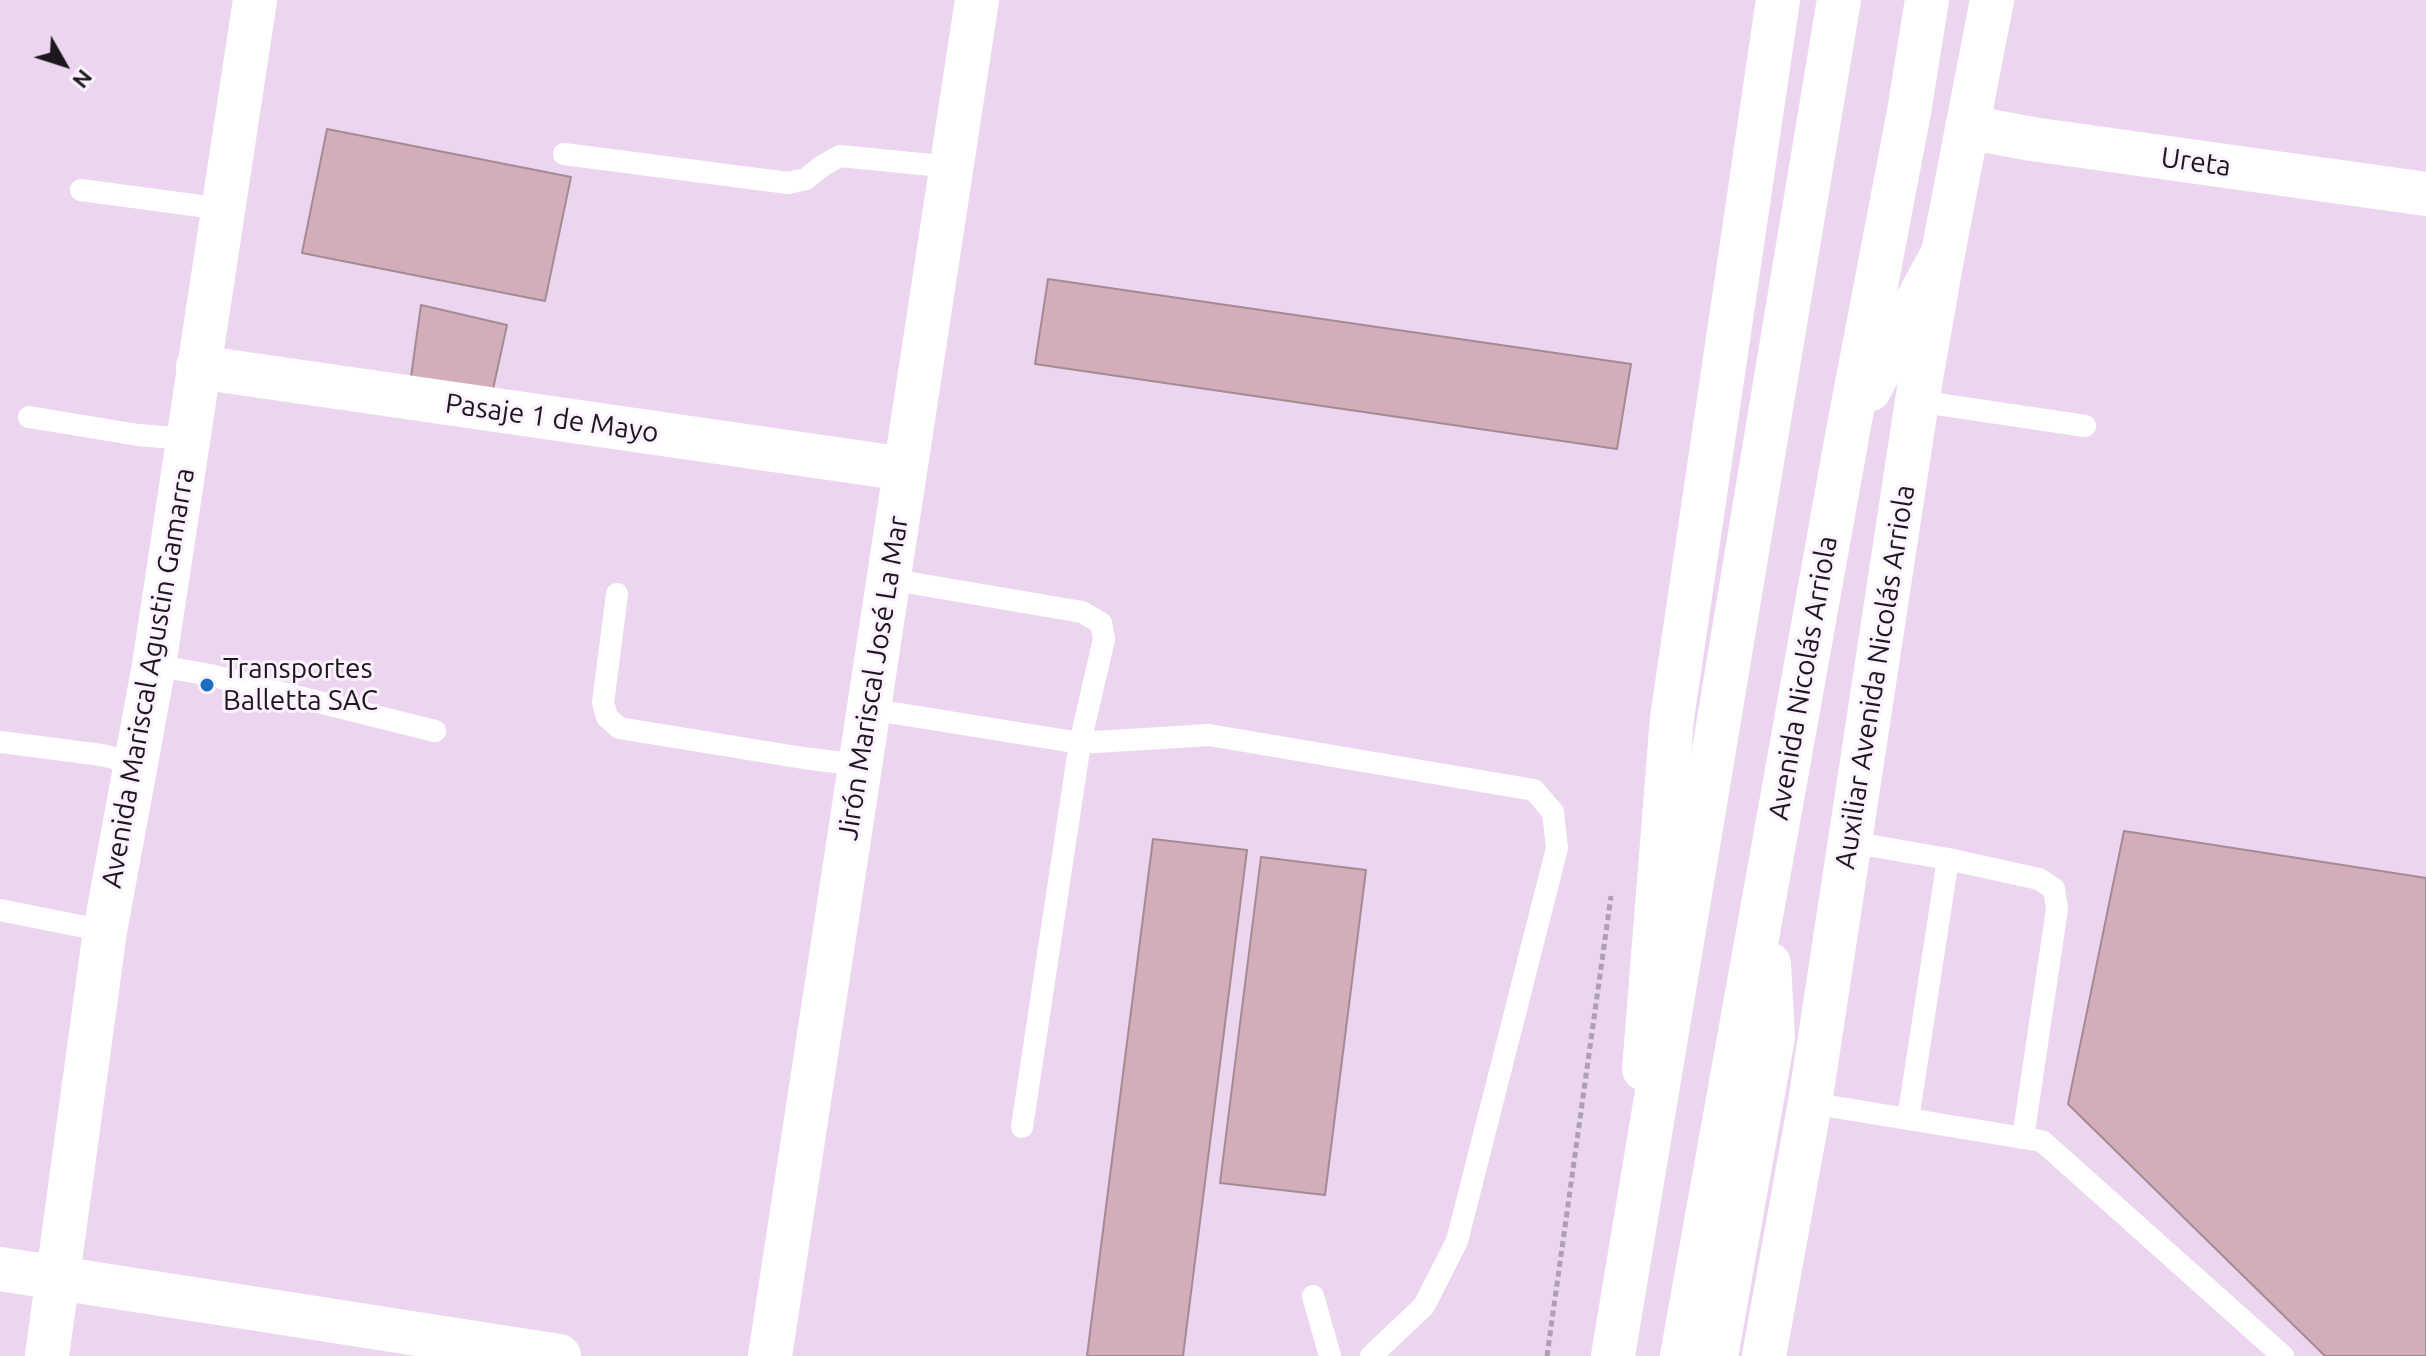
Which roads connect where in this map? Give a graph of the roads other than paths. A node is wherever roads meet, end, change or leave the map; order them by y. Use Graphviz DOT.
graph roads {
  1 [pos="255,0"];
  2 [pos="977,0"];
  3 [pos="1778,0"];
  4 [pos="1839,0"];
  5 [pos="1927,0"];
  6 [pos="1992,0"];
  7 [pos="1967,127"];
  8 [pos="564,154"];
  9 [pos="951,167"];
  10 [pos="81,190"];
  11 [pos="2426,194"];
  12 [pos="223,209"];
  13 [pos="1943,253"];
  14 [pos="198,367"];
  15 [pos="1917,401"];
  16 [pos="29,417"];
  17 [pos="2085,426"];
  18 [pos="1848,431"];
  19 [pos="187,439"];
  20 [pos="905,469"];
  21 [pos="888,579"];
  22 [pos="617,594"];
  23 [pos="154,665"];
  24 [pos="869,709"];
  25 [pos="435,731"];
  26 [pos="0,742"];
  27 [pos="1080,743"];
  28 [pos="137,764"];
  29 [pos="860,765"];
  30 [pos="1850,842"];
  31 [pos="1948,859"];
  32 [pos="1764,895"];
  33 [pos="0,910"];
  34 [pos="105,931"];
  35 [pos="1810,1103"];
  36 [pos="1908,1119"];
  37 [pos="1022,1127"];
  38 [pos="2023,1138"];
  39 [pos="1629,1253"];
  40 [pos="0,1269"];
  41 [pos="59,1277"];
  42 [pos="1313,1296"];
  43 [pos="47,1356"];
  44 [pos="559,1356"];
  45 [pos="770,1356"];
  46 [pos="1330,1356"];
  47 [pos="1371,1356"];
  48 [pos="1613,1356"];
  49 [pos="1682,1356"];
  50 [pos="1716,1356"];
  51 [pos="1764,1356"];
  52 [pos="2283,1356"];
  1 -- 12 [label="street, Avenida Mariscal Agustin Gamarra"];
  2 -- 9 [label="street, Jirón Mariscal José La Mar"];
  3 -- 39 [label="street"];
  4 -- 39 [label="street"];
  5 -- 18 [label="street, Avenida Nicolás Arriola"];
  6 -- 7 [label="street, Auxiliar Avenida Nicolás Arriola"];
  7 -- 11 [label="street, Ureta"];
  7 -- 13 [label="street, Auxiliar Avenida Nicolás Arriola"];
  8 -- 9 [label="lane"];
  9 -- 20 [label="street, Jirón Mariscal José La Mar"];
  10 -- 12 [label="lane"];
  12 -- 14 [label="street, Avenida Mariscal Agustin Gamarra"];
  13 -- 15 [label="street, Auxiliar Avenida Nicolás Arriola"];
  13 -- 18 [label="street"];
  14 -- 19 [label="street, Avenida Mariscal Agustin Gamarra"];
  14 -- 20 [label="street, Pasaje 1 de Mayo"];
  15 -- 17 [label="lane"];
  15 -- 30 [label="street, Auxiliar Avenida Nicolás Arriola"];
  16 -- 19 [label="lane"];
  18 -- 32 [label="street, Avenida Nicolás Arriola"];
  19 -- 23 [label="street, Avenida Mariscal Agustin Gamarra"];
  20 -- 21 [label="street, Jirón Mariscal José La Mar"];
  21 -- 24 [label="street, Jirón Mariscal José La Mar"];
  21 -- 27 [label="lane"];
  22 -- 29 [label="lane"];
  23 -- 25 [label="lane"];
  23 -- 28 [label="street, Avenida Mariscal Agustin Gamarra"];
  24 -- 27 [label="lane"];
  24 -- 29 [label="street, Jirón Mariscal José La Mar"];
  26 -- 28 [label="lane"];
  27 -- 37 [label="lane"];
  27 -- 47 [label="lane"];
  28 -- 34 [label="street, Avenida Mariscal Agustin Gamarra"];
  29 -- 45 [label="street, Jirón Mariscal José La Mar"];
  30 -- 31 [label="lane"];
  30 -- 35 [label="street, Auxiliar Avenida Nicolás Arriola"];
  31 -- 36 [label="lane"];
  31 -- 38 [label="lane"];
  32 -- 49 [label="street, Avenida Nicolás Arriola"];
  32 -- 50 [label="street"];
  33 -- 34 [label="lane"];
  34 -- 41 [label="street, Avenida Mariscal Agustin Gamarra"];
  35 -- 36 [label="lane"];
  35 -- 51 [label="street, Auxiliar Avenida Nicolás Arriola"];
  36 -- 38 [label="lane"];
  38 -- 52 [label="lane"];
  39 -- 48 [label="street"];
  40 -- 41 [label="street"];
  41 -- 43 [label="street, Avenida Mariscal Agustin Gamarra"];
  41 -- 44 [label="street"];
  42 -- 46 [label="lane"];
}
